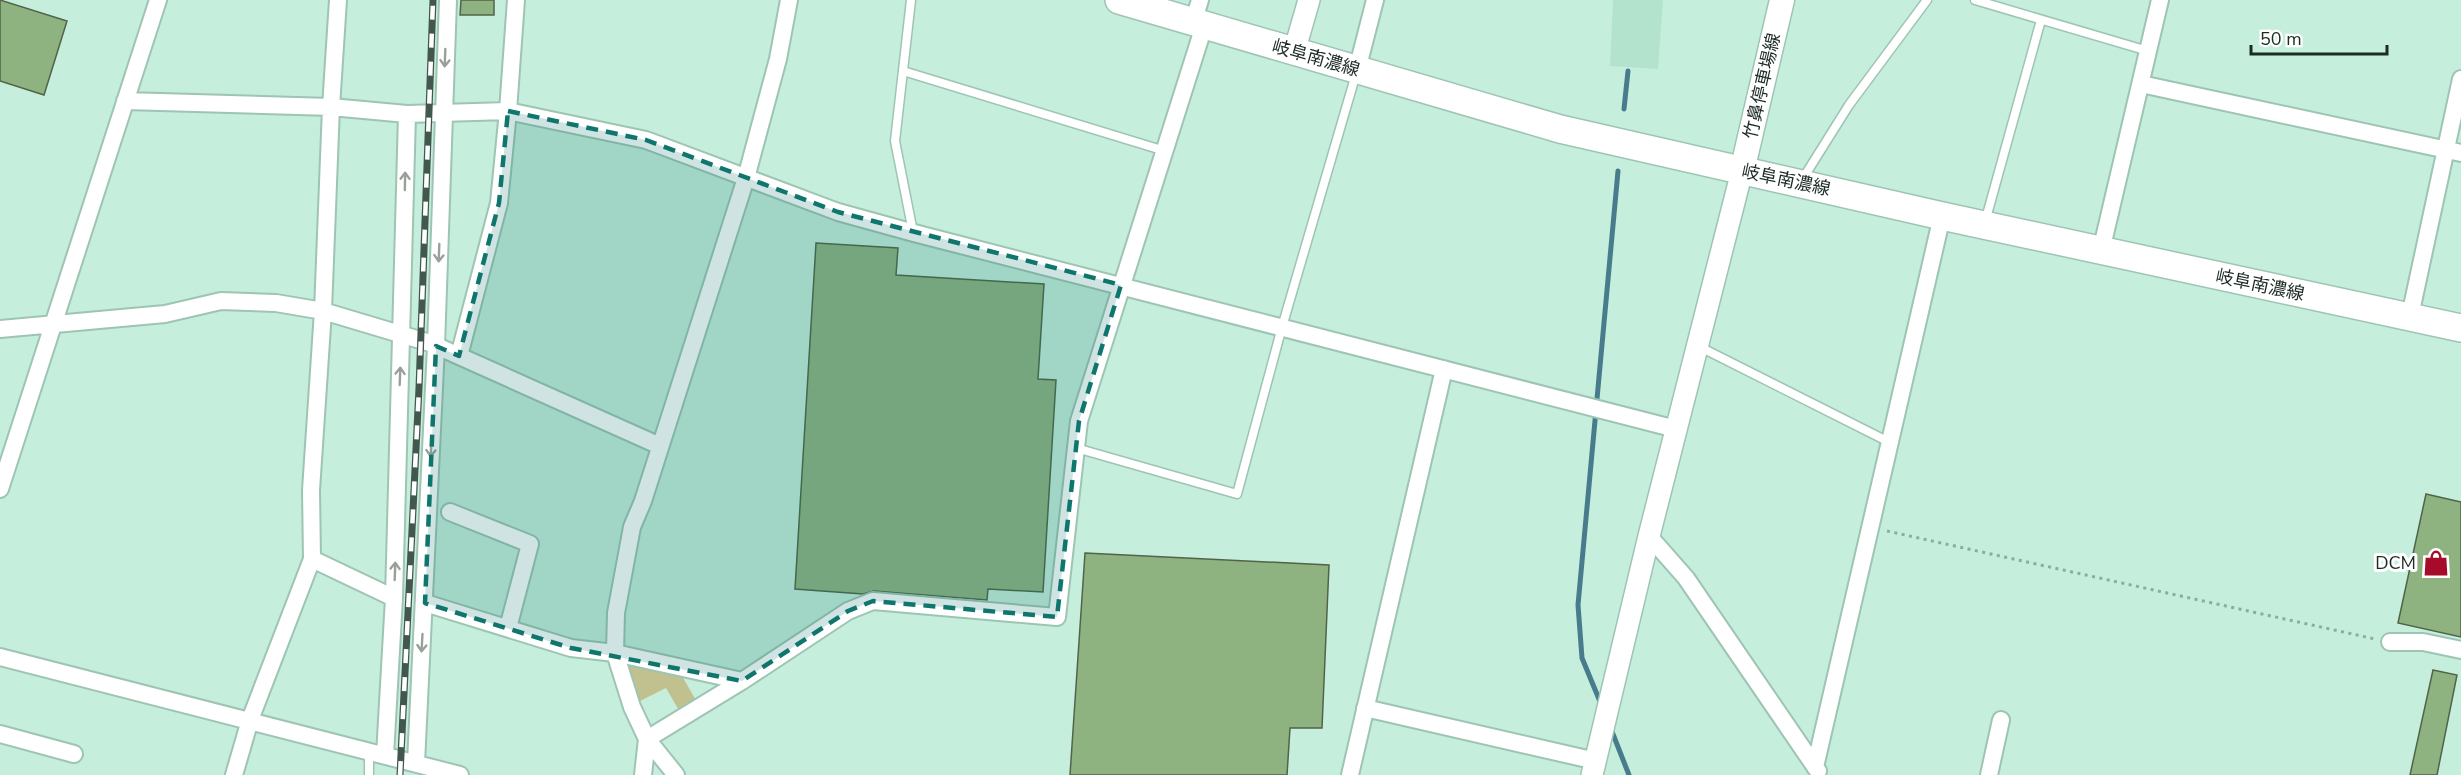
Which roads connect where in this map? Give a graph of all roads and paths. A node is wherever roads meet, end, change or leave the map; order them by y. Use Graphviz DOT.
graph roads {
  1 [pos="158,0"];
  2 [pos="338,0"];
  3 [pos="448,0"];
  4 [pos="516,0"];
  5 [pos="789,0"];
  6 [pos="911,0"];
  7 [pos="1119,0"];
  8 [pos="1309,0"];
  9 [pos="1376,0"];
  10 [pos="1782,0"];
  11 [pos="1927,0"];
  12 [pos="1975,0"];
  13 [pos="2160,0"];
  14 [pos="1199,16"];
  15 [pos="2041,20"];
  16 [pos="2148,51"];
  17 [pos="1294,52"];
  18 [pos="1357,70"];
  19 [pos="903,71"];
  20 [pos="2461,79"];
  21 [pos="2141,84"];
  22 [pos="125,101"];
  23 [pos="331,107"];
  24 [pos="508,111"];
  25 [pos="407,114"];
  26 [pos="443,114"];
  27 [pos="1165,151"];
  28 [pos="2453,152"];
  29 [pos="1742,171"];
  30 [pos="746,178"];
  31 [pos="1801,182"];
  32 [pos="1942,216"];
  33 [pos="1984,225"];
  34 [pos="914,233"];
  35 [pos="2101,251"];
  36 [pos="1121,285"];
  37 [pos="323,311"];
  38 [pos="2410,316"];
  39 [pos="53,323"];
  40 [pos="1282,327"];
  41 [pos="2461,328"];
  42 [pos="0,329"];
  43 [pos="401,335"];
  44 [pos="436,346"];
  45 [pos="1697,346"];
  46 [pos="459,356"];
  47 [pos="1443,369"];
  48 [pos="1676,429"];
  49 [pos="1889,442"];
  50 [pos="660,446"];
  51 [pos="1076,448"];
  52 [pos="0,489"];
  53 [pos="450,512"];
  54 [pos="1870,527"];
  55 [pos="1649,536"];
  56 [pos="312,559"];
  57 [pos="394,597"];
  58 [pos="425,603"];
  59 [pos="508,628"];
  60 [pos="2390,642"];
  61 [pos="2461,650"];
  62 [pos="615,653"];
  63 [pos="0,657"];
  64 [pos="742,681"];
  65 [pos="1365,708"];
  66 [pos="250,720"];
  67 [pos="2001,720"];
  68 [pos="0,734"];
  69 [pos="647,740"];
  70 [pos="377,753"];
  71 [pos="74,754"];
  72 [pos="416,763"];
  73 [pos="1595,765"];
  74 [pos="1818,771"];
  75 [pos="234,775"];
  76 [pos="369,775"];
  77 [pos="460,775"];
  78 [pos="643,775"];
  79 [pos="676,775"];
  80 [pos="1350,775"];
  81 [pos="1989,775"];
  1 -- 22 [label="street"];
  2 -- 23 [label="street"];
  3 -- 26 [label="street, one-way"];
  4 -- 24 [label="street"];
  5 -- 30 [label="street"];
  6 -- 19 [label="lane"];
  7 -- 14 [label="main road, 岐阜南濃線"];
  8 -- 17 [label="street"];
  9 -- 18 [label="street"];
  10 -- 29 [label="main road, 竹鼻停車場線"];
  11 -- 31 [label="lane"];
  12 -- 15 [label="lane"];
  13 -- 16 [label="street"];
  14 -- 17 [label="main road, 岐阜南濃線"];
  14 -- 27 [label="street"];
  15 -- 16 [label="lane"];
  15 -- 33 [label="lane"];
  16 -- 21 [label="street"];
  17 -- 18 [label="main road, 岐阜南濃線"];
  18 -- 29 [label="main road, 岐阜南濃線"];
  18 -- 40 [label="lane"];
  19 -- 27 [label="lane"];
  19 -- 34 [label="lane"];
  20 -- 28 [label="street"];
  21 -- 28 [label="street"];
  21 -- 35 [label="street"];
  22 -- 23 [label="street"];
  22 -- 39 [label="street"];
  23 -- 25 [label="street"];
  23 -- 37 [label="street"];
  24 -- 26 [label="street"];
  24 -- 30 [label="street"];
  24 -- 46 [label="street"];
  25 -- 26 [label="street"];
  43 -- 25 [label="street, one-way"];
  26 -- 44 [label="street, one-way"];
  27 -- 36 [label="street"];
  28 -- 38 [label="street"];
  29 -- 31 [label="main road, 岐阜南濃線"];
  29 -- 45 [label="street"];
  30 -- 34 [label="street"];
  30 -- 50 [label="street"];
  31 -- 32 [label="main road, 岐阜南濃線"];
  32 -- 33 [label="main road, 岐阜南濃線"];
  32 -- 49 [label="street"];
  33 -- 35 [label="main road, 岐阜南濃線"];
  34 -- 36 [label="street"];
  35 -- 38 [label="main road, 岐阜南濃線"];
  36 -- 40 [label="street"];
  36 -- 51 [label="street"];
  37 -- 39 [label="street"];
  37 -- 43 [label="street"];
  37 -- 56 [label="street"];
  38 -- 41 [label="main road, 岐阜南濃線"];
  39 -- 42 [label="street"];
  39 -- 52 [label="street"];
  40 -- 47 [label="street"];
  40 -- 51 [label="lane"];
  43 -- 44 [label="street"];
  57 -- 43 [label="street, one-way"];
  44 -- 46 [label="street"];
  44 -- 58 [label="street, one-way"];
  45 -- 48 [label="street"];
  45 -- 49 [label="lane"];
  46 -- 50 [label="street"];
  47 -- 48 [label="street"];
  47 -- 65 [label="street"];
  48 -- 55 [label="street"];
  49 -- 54 [label="street"];
  50 -- 62 [label="street"];
  51 -- 64 [label="street"];
  53 -- 59 [label="street"];
  54 -- 60 [label="path"];
  54 -- 74 [label="street"];
  55 -- 73 [label="street"];
  55 -- 74 [label="street"];
  56 -- 57 [label="street"];
  56 -- 66 [label="street"];
  57 -- 70 [label="street"];
  58 -- 59 [label="street"];
  58 -- 72 [label="street, one-way"];
  59 -- 62 [label="street"];
  60 -- 61 [label="street"];
  62 -- 64 [label="street"];
  62 -- 69 [label="street"];
  63 -- 66 [label="street"];
  64 -- 69 [label="street"];
  65 -- 73 [label="street"];
  65 -- 80 [label="street"];
  66 -- 70 [label="street"];
  66 -- 75 [label="street"];
  67 -- 81 [label="street"];
  68 -- 71 [label="street"];
  69 -- 78 [label="street"];
  69 -- 79 [label="street"];
  70 -- 72 [label="street"];
  70 -- 76 [label="lane"];
  72 -- 77 [label="street"];
}
